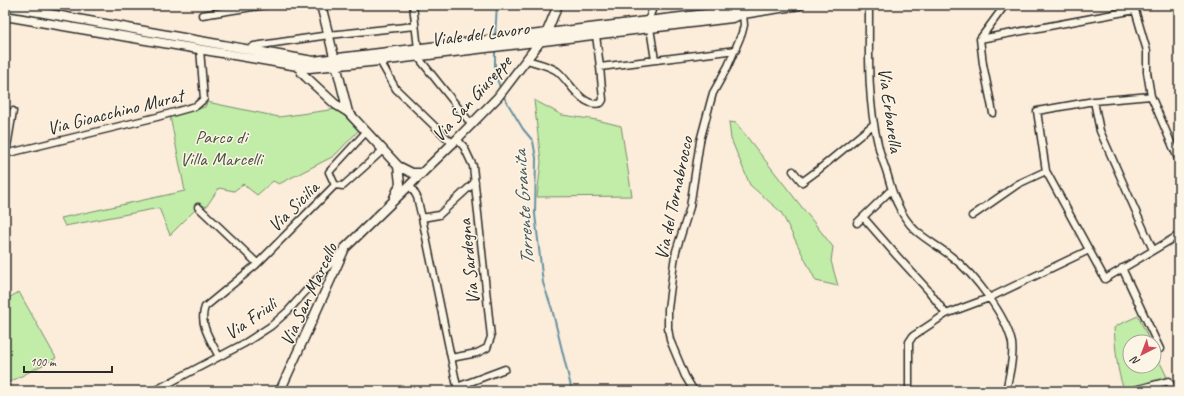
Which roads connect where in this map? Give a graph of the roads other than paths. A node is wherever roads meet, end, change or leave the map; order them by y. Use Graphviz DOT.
graph roads {
  1 [pos="266,5"];
  2 [pos="321,5"];
  3 [pos="413,5"];
  4 [pos="558,5"];
  5 [pos="654,5"];
  6 [pos="798,5"];
  7 [pos="869,5"];
  8 [pos="1005,5"];
  9 [pos="8,6"];
  10 [pos="1134,7"];
  11 [pos="743,14"];
  12 [pos="202,15"];
  13 [pos="5,16"];
  14 [pos="649,25"];
  15 [pos="415,26"];
  16 [pos="546,34"];
  17 [pos="329,35"];
  18 [pos="596,35"];
  19 [pos="980,39"];
  20 [pos="508,42"];
  21 [pos="539,42"];
  22 [pos="200,49"];
  23 [pos="248,50"];
  24 [pos="736,50"];
  25 [pos="418,53"];
  26 [pos="527,60"];
  27 [pos="655,60"];
  28 [pos="380,61"];
  29 [pos="335,62"];
  30 [pos="299,67"];
  31 [pos="600,67"];
  32 [pos="1150,96"];
  33 [pos="1094,101"];
  34 [pos="13,111"];
  35 [pos="348,112"];
  36 [pos="993,113"];
  37 [pos="874,124"];
  38 [pos="472,125"];
  39 [pos="366,132"];
  40 [pos="455,141"];
  41 [pos="383,150"];
  42 [pos="6,153"];
  43 [pos="1177,153"];
  44 [pos="1179,161"];
  45 [pos="398,166"];
  46 [pos="793,171"];
  47 [pos="1046,171"];
  48 [pos="422,173"];
  49 [pos="400,176"];
  50 [pos="475,182"];
  51 [pos="335,185"];
  52 [pos="410,185"];
  53 [pos="891,190"];
  54 [pos="392,202"];
  55 [pos="198,207"];
  56 [pos="863,216"];
  57 [pos="972,216"];
  58 [pos="422,218"];
  59 [pos="857,223"];
  60 [pos="1179,235"];
  61 [pos="345,248"];
  62 [pos="1089,250"];
  63 [pos="1153,250"];
  64 [pos="257,263"];
  65 [pos="1122,268"];
  66 [pos="330,282"];
  67 [pos="314,284"];
  68 [pos="989,298"];
  69 [pos="946,314"];
  70 [pos="1153,334"];
  71 [pos="219,357"];
  72 [pos="451,358"];
  73 [pos="505,369"];
  74 [pos="1157,384"];
  75 [pos="458,389"];
  76 [pos="154,391"];
  77 [pos="280,391"];
  78 [pos="694,391"];
  79 [pos="909,391"];
  80 [pos="1006,391"];
  81 [pos="1131,391"];
  82 [pos="1160,391"];
  83 [pos="1173,391"];
  1 -- 12 [label="street"];
  2 -- 17 [label="main road"];
  3 -- 15 [label="street"];
  4 -- 16 [label="main road, Via San Giuseppe"];
  5 -- 14 [label="street"];
  6 -- 11 [label="main road, Viale del Lavoro"];
  7 -- 37 [label="street, Via Erbarella"];
  8 -- 19 [label="street"];
  9 -- 23 [label="main road, Viale del Lavoro"];
  10 -- 19 [label="street"];
  10 -- 32 [label="street"];
  11 -- 14 [label="main road, Viale del Lavoro"];
  11 -- 24 [label="street, Via del Tornabrocco"];
  13 -- 22 [label="main road, Viale del Lavoro"];
  14 -- 16 [label="main road, Viale del Lavoro"];
  14 -- 18 [label="main road, Viale del Lavoro"];
  14 -- 27 [label="street"];
  15 -- 17 [label="street"];
  15 -- 25 [label="street"];
  16 -- 20 [label="main road, Viale del Lavoro"];
  16 -- 21 [label="main road, Via San Giuseppe"];
  17 -- 23 [label="street"];
  17 -- 29 [label="main road"];
  18 -- 21 [label="main road, Viale del Lavoro"];
  18 -- 31 [label="street"];
  19 -- 36 [label="street"];
  20 -- 21 [label="main road, Viale del Lavoro"];
  20 -- 25 [label="main road, Viale del Lavoro"];
  21 -- 26 [label="main road, Via San Giuseppe"];
  22 -- 30 [label="main road, Viale del Lavoro"];
  22 -- 42 [label="street, Via Gioacchino Murat"];
  23 -- 29 [label="main road, Viale del Lavoro"];
  24 -- 27 [label="street"];
  24 -- 78 [label="street, Via del Tornabrocco"];
  25 -- 28 [label="main road, Viale del Lavoro"];
  25 -- 29 [label="main road, Viale del Lavoro"];
  25 -- 38 [label="street"];
  26 -- 31 [label="street"];
  26 -- 38 [label="main road, Via San Giuseppe"];
  27 -- 31 [label="street"];
  28 -- 29 [label="main road, Viale del Lavoro"];
  28 -- 40 [label="street, Via Sardegna"];
  29 -- 30 [label="main road, Viale del Lavoro"];
  29 -- 35 [label="main road"];
  30 -- 35 [label="main road"];
  32 -- 33 [label="street"];
  32 -- 43 [label="street"];
  33 -- 47 [label="street"];
  33 -- 63 [label="street"];
  34 -- 42 [label="street"];
  35 -- 39 [label="main road"];
  37 -- 46 [label="street"];
  37 -- 53 [label="street, Via Erbarella"];
  38 -- 40 [label="main road, Via San Giuseppe"];
  39 -- 41 [label="main road"];
  39 -- 51 [label="street, Via Sicilia"];
  40 -- 48 [label="main road, Via San Giuseppe"];
  40 -- 50 [label="street, Via Sardegna"];
  41 -- 45 [label="main road"];
  41 -- 51 [label="street"];
  43 -- 44 [label="street"];
  45 -- 48 [label="main road"];
  45 -- 49 [label="main road"];
  47 -- 57 [label="street"];
  47 -- 62 [label="street"];
  48 -- 52 [label="main road, Via San Giuseppe"];
  49 -- 52 [label="main road"];
  49 -- 54 [label="main road"];
  50 -- 58 [label="street"];
  50 -- 72 [label="street, Via Sardegna"];
  51 -- 64 [label="street, Via Sicilia"];
  52 -- 54 [label="main road, Via San Marcello"];
  52 -- 58 [label="street"];
  53 -- 56 [label="street"];
  53 -- 68 [label="street, Via Erbarella"];
  54 -- 61 [label="main road, Via San Marcello"];
  55 -- 64 [label="street"];
  56 -- 59 [label="street"];
  56 -- 69 [label="street"];
  58 -- 72 [label="street"];
  60 -- 63 [label="street"];
  61 -- 66 [label="main road, Via San Marcello"];
  61 -- 67 [label="street, Via Friuli"];
  62 -- 65 [label="street"];
  62 -- 68 [label="street"];
  63 -- 65 [label="street"];
  64 -- 71 [label="street, Via Sicilia"];
  65 -- 70 [label="street"];
  66 -- 67 [label="street"];
  66 -- 77 [label="main road, Via San Marcello"];
  67 -- 71 [label="street, Via Friuli"];
  68 -- 69 [label="street"];
  68 -- 80 [label="street, Via Erbarella"];
  69 -- 79 [label="street"];
  71 -- 76 [label="street, Via Friuli"];
  72 -- 75 [label="street"];
  73 -- 75 [label="street"];
  74 -- 81 [label="street"];
  74 -- 82 [label="street"];
  74 -- 83 [label="street"];
}
